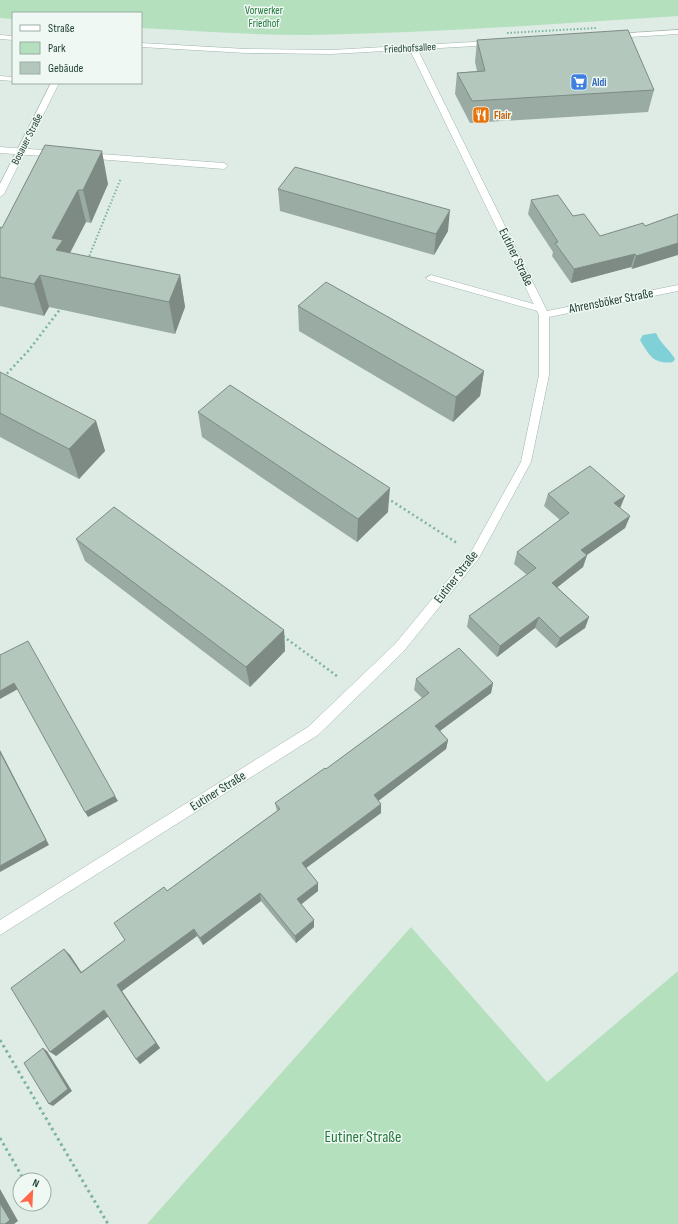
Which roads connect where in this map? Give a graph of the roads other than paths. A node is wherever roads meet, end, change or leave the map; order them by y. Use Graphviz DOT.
graph roads {
  1 [pos="678,32"];
  2 [pos="603,36"];
  3 [pos="0,38"];
  4 [pos="12,38"];
  5 [pos="500,42"];
  6 [pos="142,45"];
  7 [pos="413,48"];
  8 [pos="0,78"];
  9 [pos="12,79"];
  10 [pos="54,84"];
  11 [pos="0,150"];
  12 [pos="19,151"];
  13 [pos="66,154"];
  14 [pos="81,156"];
  15 [pos="224,166"];
  16 [pos="0,194"];
  17 [pos="431,278"];
  18 [pos="678,288"];
  19 [pos="543,312"];
  20 [pos="0,928"];
  1 -- 2 [label="street"];
  3 -- 4 [label="street"];
  5 -- 7 [label="street, Friedhofsallee"];
  6 -- 7 [label="street, Friedhofsallee"];
  7 -- 19 [label="street, Eutiner Straße"];
  8 -- 9 [label="street"];
  10 -- 12 [label="street, Bosauer Straße"];
  11 -- 12 [label="street"];
  12 -- 13 [label="street"];
  12 -- 16 [label="street, Bosauer Straße"];
  14 -- 15 [label="street"];
  17 -- 19 [label="street"];
  18 -- 19 [label="street, Ahrensböker Straße"];
  19 -- 20 [label="street, Eutiner Straße"];
}
